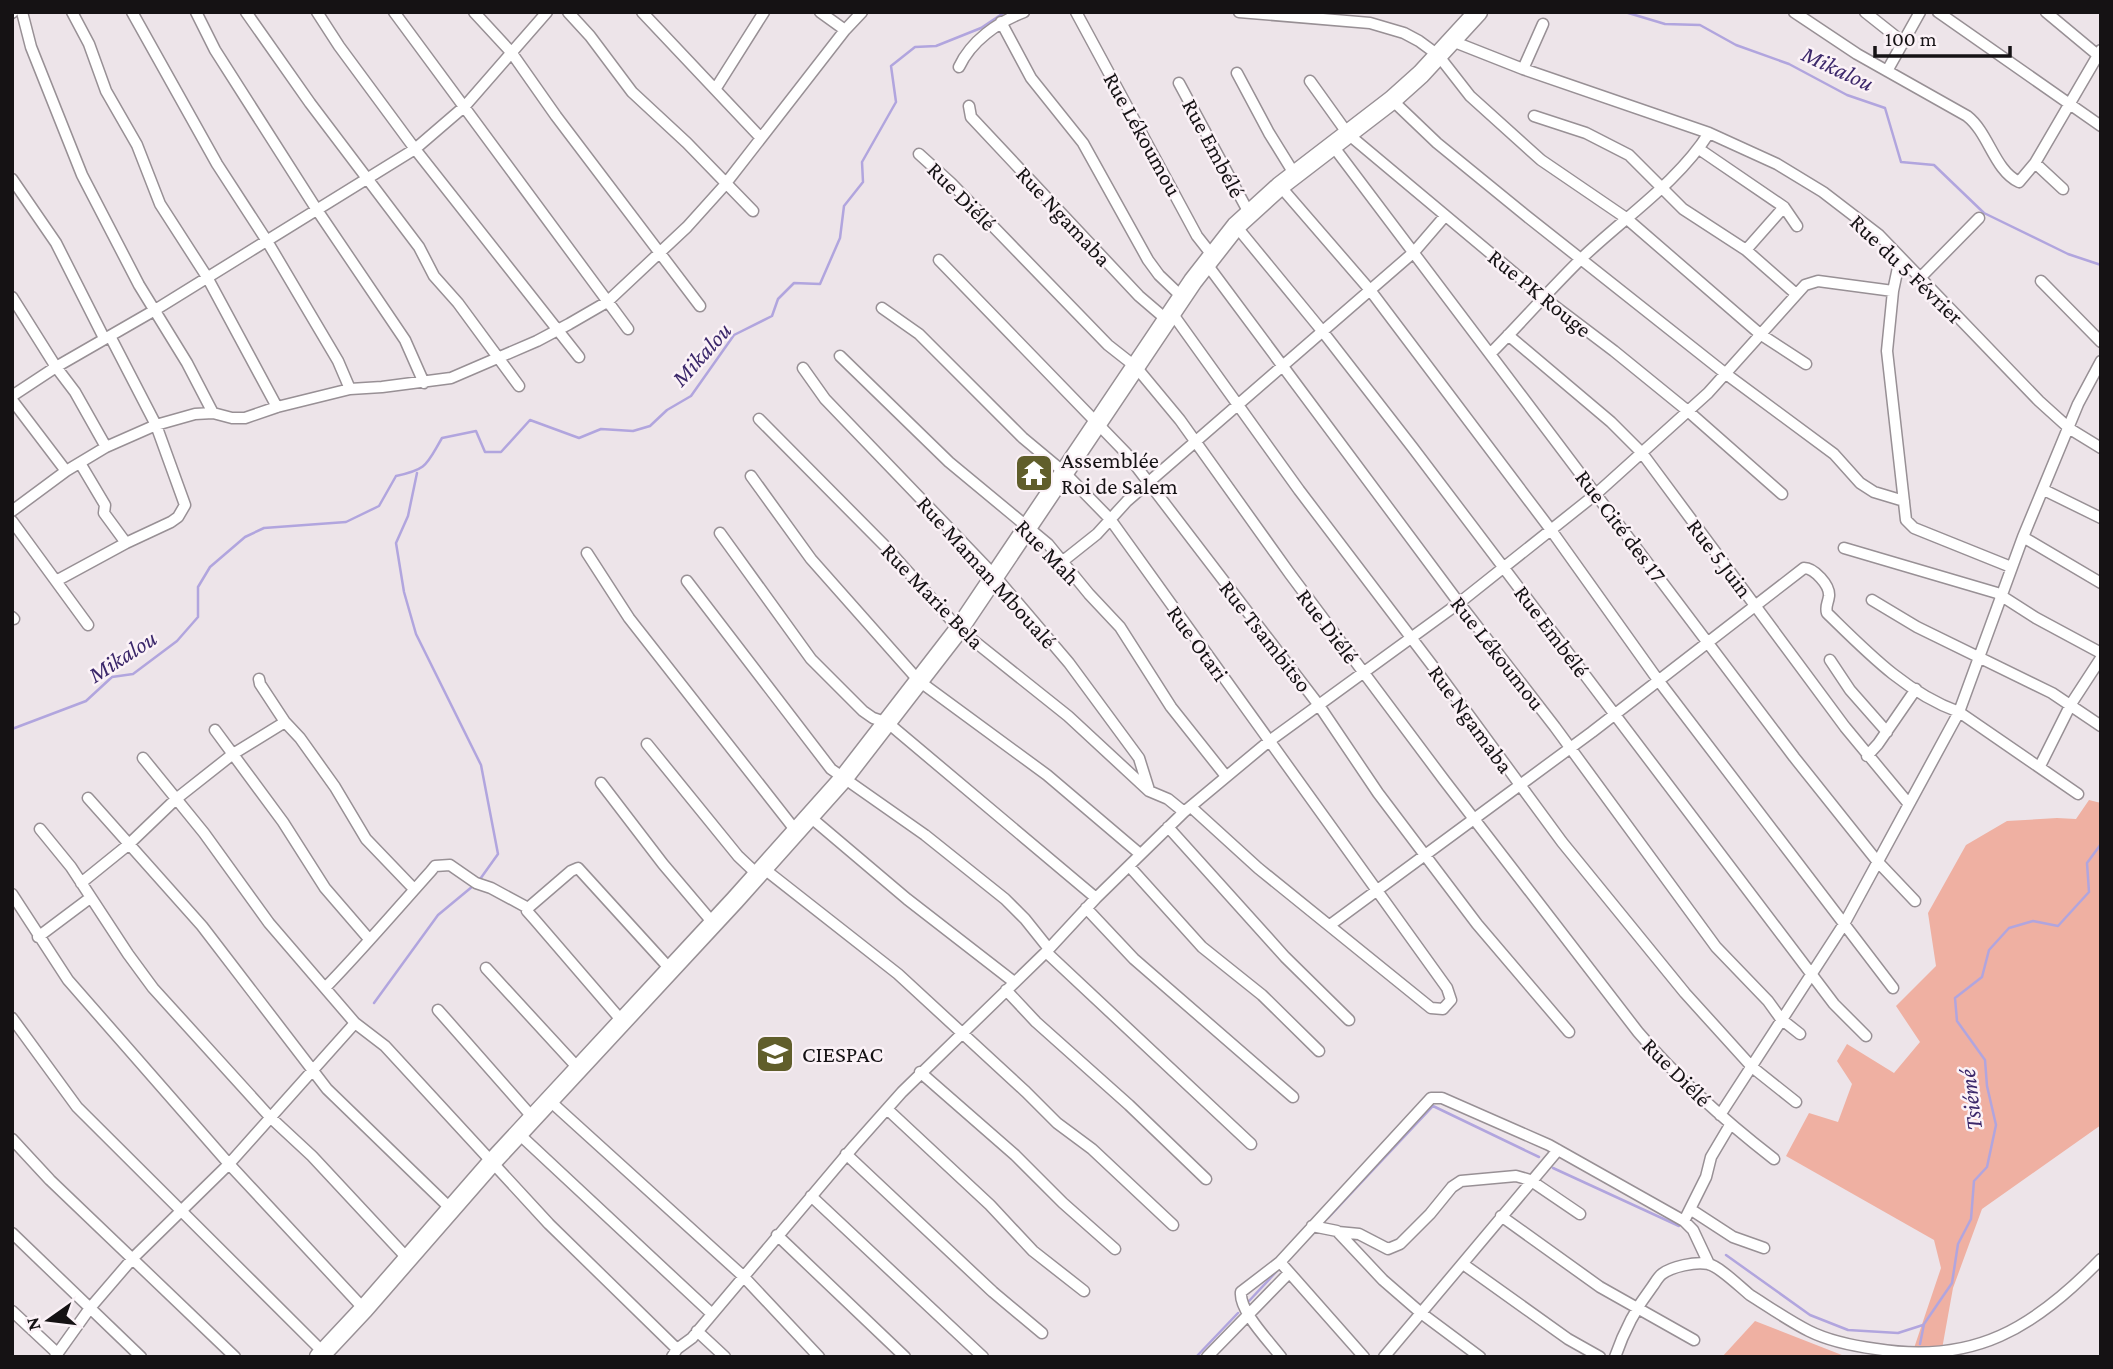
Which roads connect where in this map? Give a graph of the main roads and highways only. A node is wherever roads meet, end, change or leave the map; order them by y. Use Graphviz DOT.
graph roads {
  1 [pos="1478,12"];
  2 [pos="321,1355"];
  1 -- 2 [label="highway"];
}
